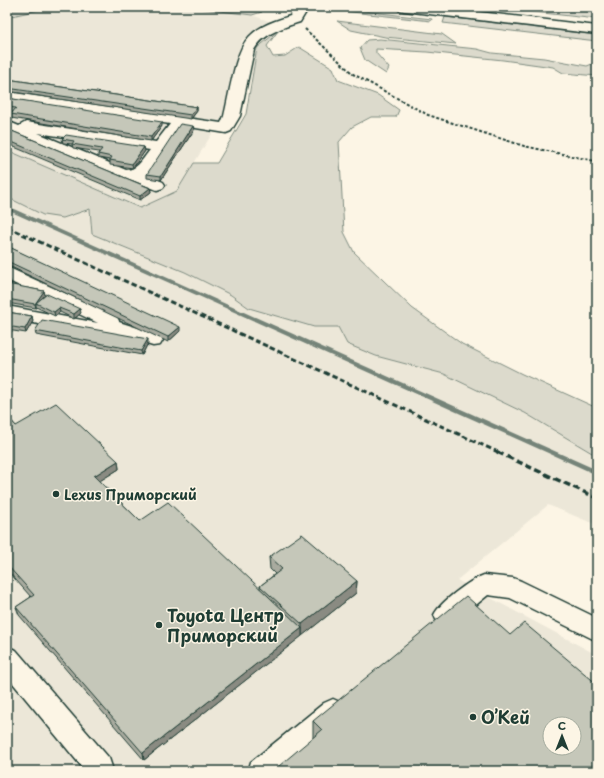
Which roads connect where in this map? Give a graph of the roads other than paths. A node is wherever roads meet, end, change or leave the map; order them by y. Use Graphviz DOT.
graph roads {
  1 [pos="404,7"];
  2 [pos="459,7"];
  3 [pos="298,13"];
  4 [pos="597,23"];
  5 [pos="597,30"];
  6 [pos="7,96"];
  7 [pos="180,121"];
  8 [pos="8,126"];
  9 [pos="160,147"];
  10 [pos="134,175"];
  11 [pos="157,185"];
  12 [pos="7,272"];
  13 [pos="7,312"];
  14 [pos="106,325"];
  15 [pos="152,340"];
  16 [pos="430,629"];
  17 [pos="597,630"];
  18 [pos="7,658"];
  19 [pos="351,697"];
  20 [pos="94,771"];
  21 [pos="261,771"];
  1 -- 5 [label="street"];
  2 -- 4 [label="street"];
  3 -- 7 [label="street"];
  6 -- 7 [label="street"];
  7 -- 9 [label="street"];
  8 -- 9 [label="street"];
  8 -- 10 [label="street"];
  9 -- 10 [label="street"];
  10 -- 11 [label="street"];
  12 -- 14 [label="street"];
  13 -- 14 [label="street"];
  14 -- 15 [label="street"];
  16 -- 17 [label="street"];
  18 -- 20 [label="street"];
  19 -- 21 [label="street"];
}
